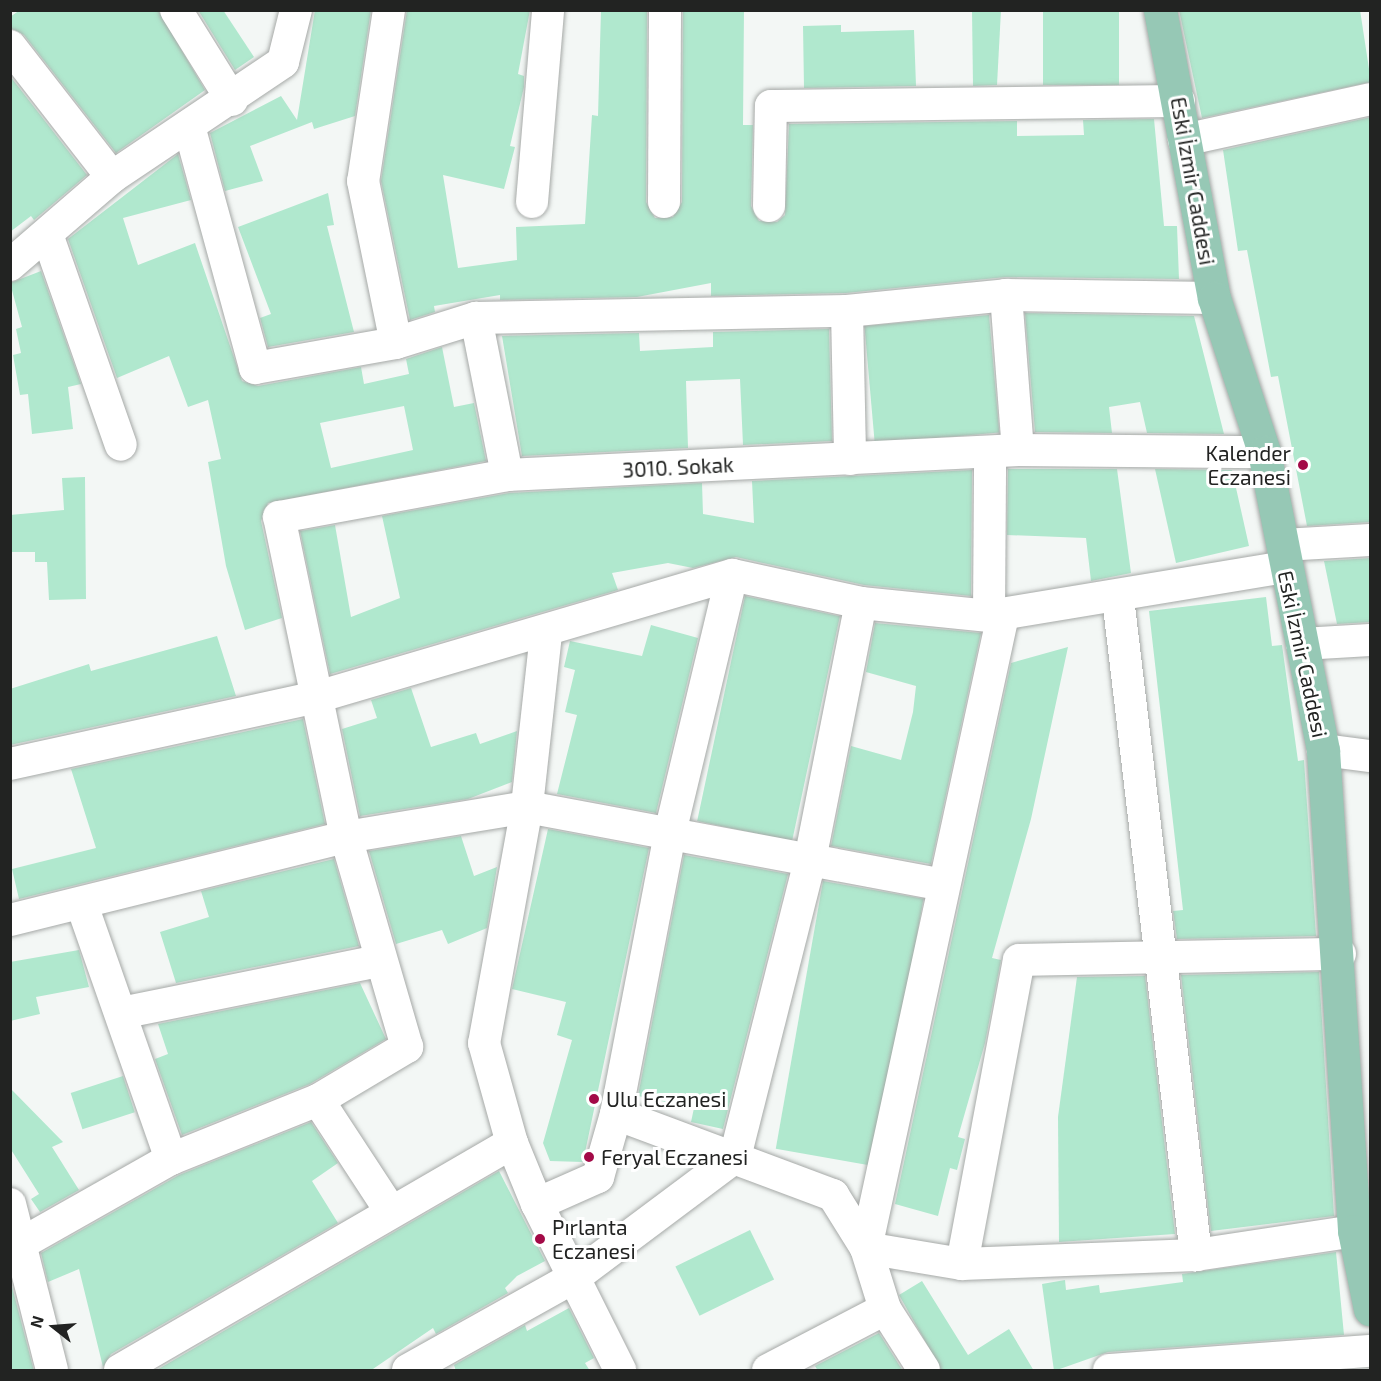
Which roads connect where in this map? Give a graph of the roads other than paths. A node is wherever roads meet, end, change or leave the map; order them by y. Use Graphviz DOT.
graph roads {
  1 [pos="176,10"];
  2 [pos="296,10"];
  3 [pos="389,10"];
  4 [pos="548,10"];
  5 [pos="665,10"];
  6 [pos="1160,10"];
  7 [pos="10,46"];
  8 [pos="1371,99"];
  9 [pos="232,100"];
  10 [pos="1179,101"];
  11 [pos="189,126"];
  12 [pos="1184,140"];
  13 [pos="112,177"];
  14 [pos="532,202"];
  15 [pos="664,202"];
  16 [pos="769,207"];
  17 [pos="48,237"];
  18 [pos="10,265"];
  19 [pos="1006,296"];
  20 [pos="1214,298"];
  21 [pos="847,310"];
  22 [pos="476,318"];
  23 [pos="396,342"];
  24 [pos="122,445"];
  25 [pos="1004,452"];
  26 [pos="1264,452"];
  27 [pos="850,459"];
  28 [pos="507,475"];
  29 [pos="1371,540"];
  30 [pos="1284,556"];
  31 [pos="732,575"];
  32 [pos="1118,598"];
  33 [pos="861,603"];
  34 [pos="996,615"];
  35 [pos="546,634"];
  36 [pos="1371,640"];
  37 [pos="1302,644"];
  38 [pos="317,697"];
  39 [pos="1323,750"];
  40 [pos="1371,756"];
  41 [pos="10,764"];
  42 [pos="526,807"];
  43 [pos="670,833"];
  44 [pos="346,837"];
  45 [pos="810,860"];
  46 [pos="944,885"];
  47 [pos="82,905"];
  48 [pos="10,920"];
  49 [pos="1340,954"];
  50 [pos="378,960"];
  51 [pos="1164,960"];
  52 [pos="121,1013"];
  53 [pos="318,1100"];
  54 [pos="616,1114"];
  55 [pos="512,1143"];
  56 [pos="735,1157"];
  57 [pos="171,1159"];
  58 [pos="537,1203"];
  59 [pos="10,1204"];
  60 [pos="390,1210"];
  61 [pos="1354,1231"];
  62 [pos="24,1242"];
  63 [pos="866,1248"];
  64 [pos="1196,1255"];
  65 [pos="962,1264"];
  66 [pos="576,1276"];
  67 [pos="1369,1290"];
  68 [pos="21,1291"];
  69 [pos="885,1309"];
  70 [pos="1371,1351"];
  71 [pos="52,1371"];
  72 [pos="120,1371"];
  73 [pos="408,1371"];
  74 [pos="620,1371"];
  75 [pos="768,1371"];
  76 [pos="924,1371"];
  77 [pos="1109,1371"];
  1 -- 9 [label="street"];
  2 -- 9 [label="street"];
  3 -- 23 [label="street"];
  4 -- 14 [label="street"];
  5 -- 15 [label="street"];
  6 -- 10 [label="main road, Eski İzmir Caddesi"];
  7 -- 13 [label="street"];
  8 -- 12 [label="street"];
  9 -- 11 [label="street"];
  10 -- 12 [label="main road, Eski İzmir Caddesi"];
  10 -- 16 [label="street"];
  11 -- 13 [label="street"];
  11 -- 23 [label="street"];
  12 -- 20 [label="main road, Eski İzmir Caddesi"];
  13 -- 17 [label="street"];
  17 -- 18 [label="street"];
  17 -- 24 [label="street"];
  19 -- 20 [label="street"];
  19 -- 21 [label="street"];
  19 -- 25 [label="street"];
  20 -- 26 [label="main road, Eski İzmir Caddesi"];
  21 -- 22 [label="street"];
  21 -- 27 [label="street"];
  22 -- 23 [label="street"];
  22 -- 28 [label="street"];
  25 -- 26 [label="street, 3010. Sokak"];
  25 -- 27 [label="street, 3010. Sokak"];
  25 -- 34 [label="street"];
  26 -- 30 [label="main road, Eski İzmir Caddesi"];
  27 -- 28 [label="street, 3010. Sokak"];
  28 -- 38 [label="street, 3010. Sokak"];
  29 -- 30 [label="street"];
  30 -- 32 [label="street"];
  30 -- 37 [label="main road, Eski İzmir Caddesi"];
  31 -- 33 [label="street"];
  31 -- 35 [label="street"];
  31 -- 43 [label="street"];
  32 -- 34 [label="street"];
  32 -- 51 [label="street"];
  33 -- 34 [label="street"];
  33 -- 45 [label="street"];
  34 -- 46 [label="street"];
  35 -- 38 [label="street"];
  35 -- 42 [label="street"];
  36 -- 37 [label="street"];
  37 -- 39 [label="main road, Eski İzmir Caddesi"];
  38 -- 41 [label="street"];
  38 -- 44 [label="street"];
  39 -- 40 [label="street"];
  39 -- 49 [label="main road, Eski İzmir Caddesi"];
  42 -- 43 [label="street"];
  42 -- 44 [label="street"];
  42 -- 55 [label="street"];
  43 -- 45 [label="street"];
  43 -- 54 [label="street"];
  44 -- 47 [label="street"];
  44 -- 50 [label="street"];
  45 -- 46 [label="street"];
  45 -- 56 [label="street"];
  46 -- 63 [label="street"];
  47 -- 48 [label="street"];
  47 -- 52 [label="street"];
  49 -- 51 [label="street"];
  49 -- 61 [label="main road, Eski İzmir Caddesi"];
  50 -- 52 [label="street"];
  50 -- 53 [label="street"];
  51 -- 64 [label="street"];
  51 -- 65 [label="street"];
  52 -- 57 [label="street"];
  53 -- 57 [label="street"];
  53 -- 60 [label="street"];
  54 -- 56 [label="street"];
  54 -- 58 [label="street"];
  55 -- 58 [label="street"];
  55 -- 60 [label="street"];
  56 -- 63 [label="street"];
  56 -- 66 [label="street"];
  57 -- 62 [label="street"];
  58 -- 66 [label="street"];
  59 -- 62 [label="street"];
  60 -- 72 [label="street"];
  61 -- 64 [label="street"];
  61 -- 67 [label="main road, Eski İzmir Caddesi"];
  62 -- 68 [label="street"];
  63 -- 65 [label="street"];
  63 -- 69 [label="street"];
  64 -- 65 [label="street"];
  66 -- 73 [label="street"];
  66 -- 74 [label="street"];
  68 -- 71 [label="street"];
  69 -- 75 [label="street"];
  69 -- 76 [label="street"];
  70 -- 77 [label="street"];
}
